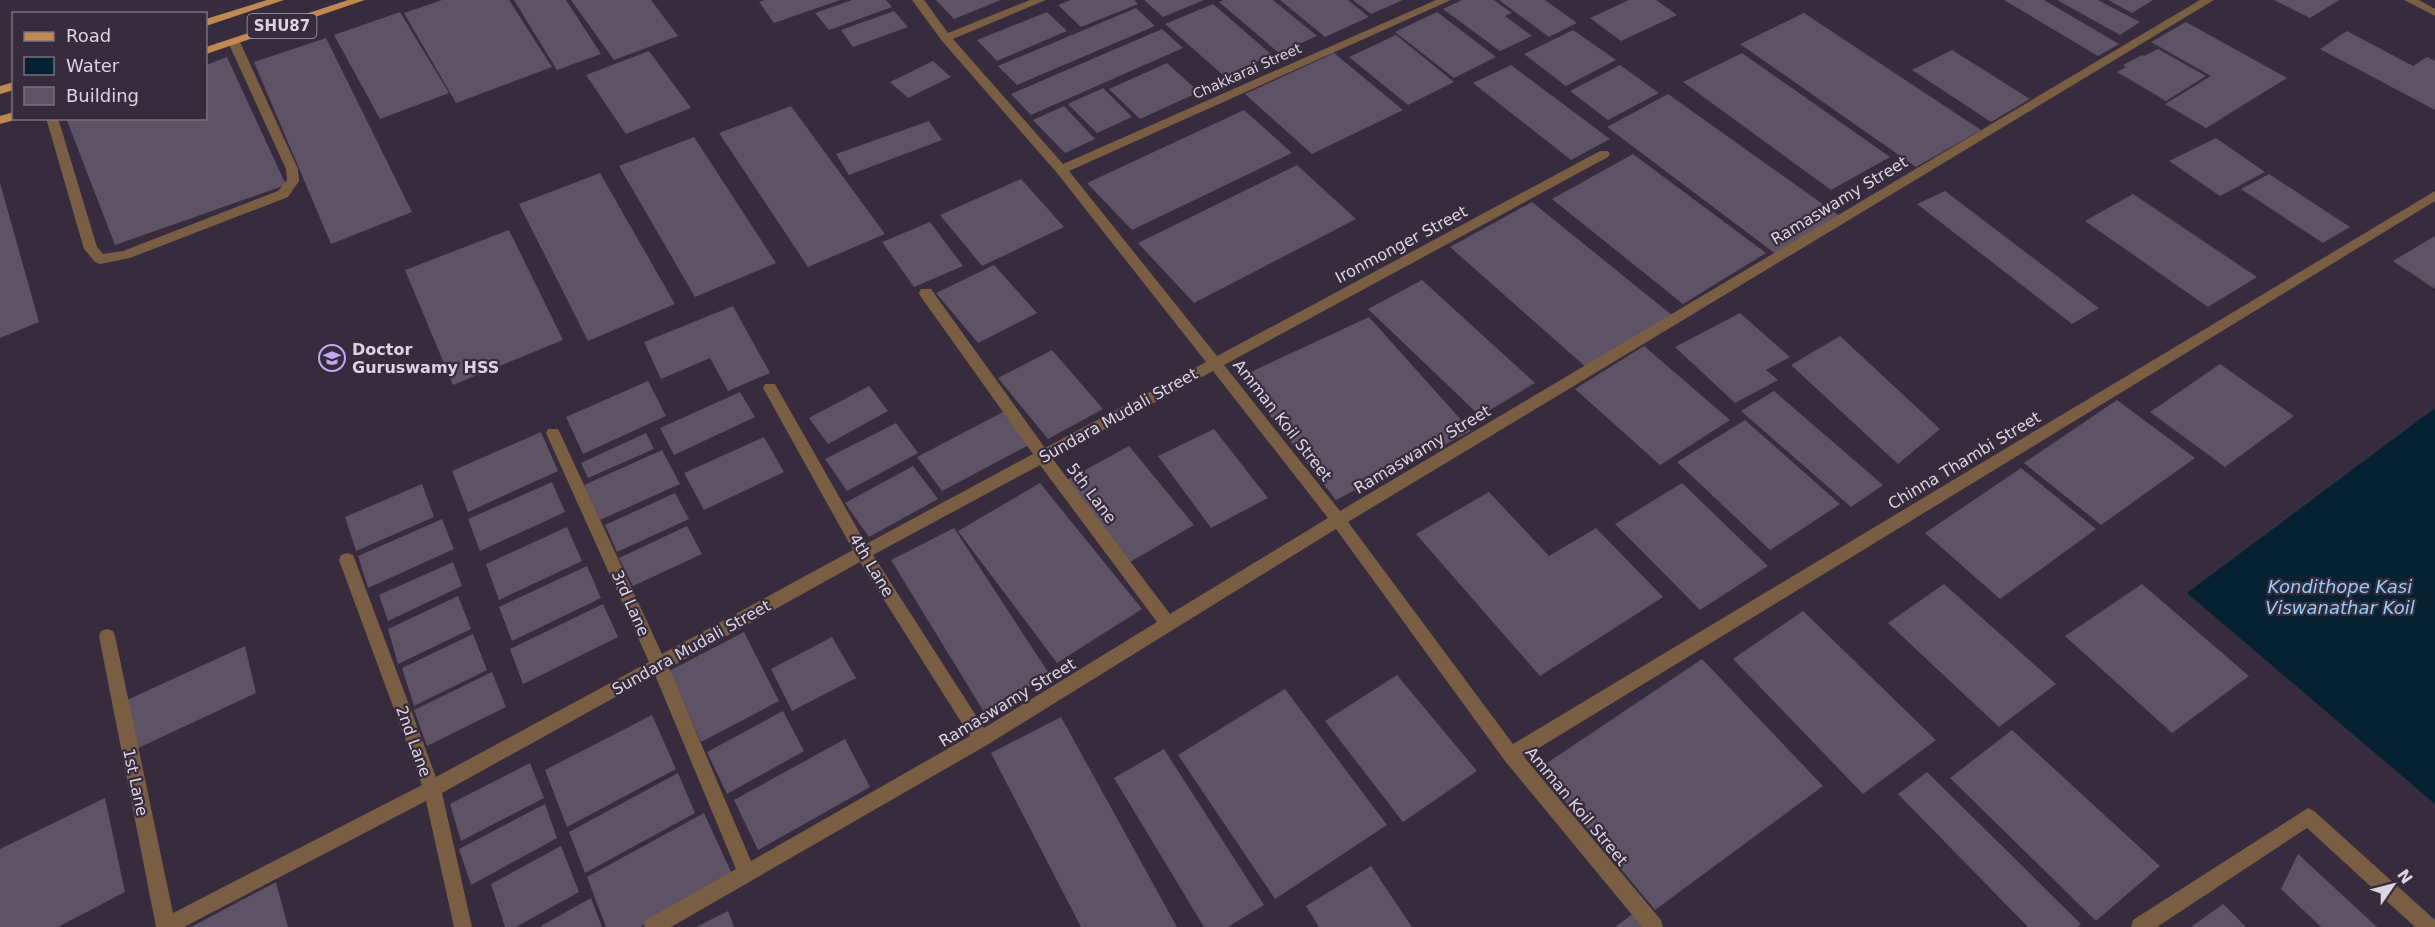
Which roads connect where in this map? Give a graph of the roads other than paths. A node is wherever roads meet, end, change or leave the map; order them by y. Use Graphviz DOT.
graph roads {
  1 [pos="278,0"];
  2 [pos="359,0"];
  3 [pos="918,0"];
  4 [pos="1040,0"];
  5 [pos="1445,0"];
  6 [pos="2208,0"];
  7 [pos="2410,0"];
  8 [pos="2435,13"];
  9 [pos="207,23"];
  10 [pos="946,38"];
  11 [pos="234,42"];
  12 [pos="207,51"];
  13 [pos="53,120"];
  14 [pos="1604,154"];
  15 [pos="1061,170"];
  16 [pos="2435,195"];
  17 [pos="926,294"];
  18 [pos="1214,362"];
  19 [pos="770,388"];
  20 [pos="554,433"];
  21 [pos="1042,456"];
  22 [pos="1338,520"];
  23 [pos="863,552"];
  24 [pos="348,560"];
  25 [pos="1169,625"];
  26 [pos="107,636"];
  27 [pos="659,665"];
  28 [pos="981,739"];
  29 [pos="1511,755"];
  30 [pos="432,789"];
  31 [pos="747,874"];
  32 [pos="166,927"];
  33 [pos="463,927"];
  34 [pos="653,927"];
  35 [pos="1654,927"];
  36 [pos="2140,927"];
  37 [pos="2429,927"];
  1 -- 9 [label="main road, SHU87"];
  2 -- 11 [label="main road, SHU87"];
  3 -- 10 [label="street, Amman Koil Street"];
  4 -- 10 [label="street"];
  5 -- 15 [label="street, Chakkarai Street"];
  6 -- 22 [label="street, Ramaswamy Street"];
  7 -- 8 [label="street"];
  10 -- 15 [label="street, Amman Koil Street"];
  11 -- 12 [label="main road, SHU87"];
  11 -- 13 [label="street"];
  14 -- 18 [label="street, Ironmonger Street"];
  15 -- 18 [label="street, Amman Koil Street"];
  16 -- 29 [label="street, Chinna Thambi Street"];
  17 -- 21 [label="street, 5th Lane"];
  18 -- 21 [label="street, Sundara Mudali Street"];
  18 -- 22 [label="street, Amman Koil Street"];
  19 -- 23 [label="street, 4th Lane"];
  20 -- 27 [label="street, 3rd Lane"];
  21 -- 23 [label="street, Sundara Mudali Street"];
  21 -- 25 [label="street, 5th Lane"];
  22 -- 25 [label="street, Ramaswamy Street"];
  22 -- 29 [label="street, Amman Koil Street"];
  23 -- 27 [label="street, Sundara Mudali Street"];
  23 -- 28 [label="street, 4th Lane"];
  24 -- 30 [label="street, 2nd Lane"];
  25 -- 28 [label="street, Ramaswamy Street"];
  26 -- 32 [label="street, 1st Lane"];
  27 -- 30 [label="street, Sundara Mudali Street"];
  27 -- 31 [label="street, 3rd Lane"];
  28 -- 31 [label="street, Ramaswamy Street"];
  29 -- 35 [label="street, Amman Koil Street"];
  30 -- 32 [label="street, Sundara Mudali Street"];
  30 -- 33 [label="street, 2nd Lane"];
  31 -- 34 [label="street, Ramaswamy Street"];
  36 -- 37 [label="street"];
}
